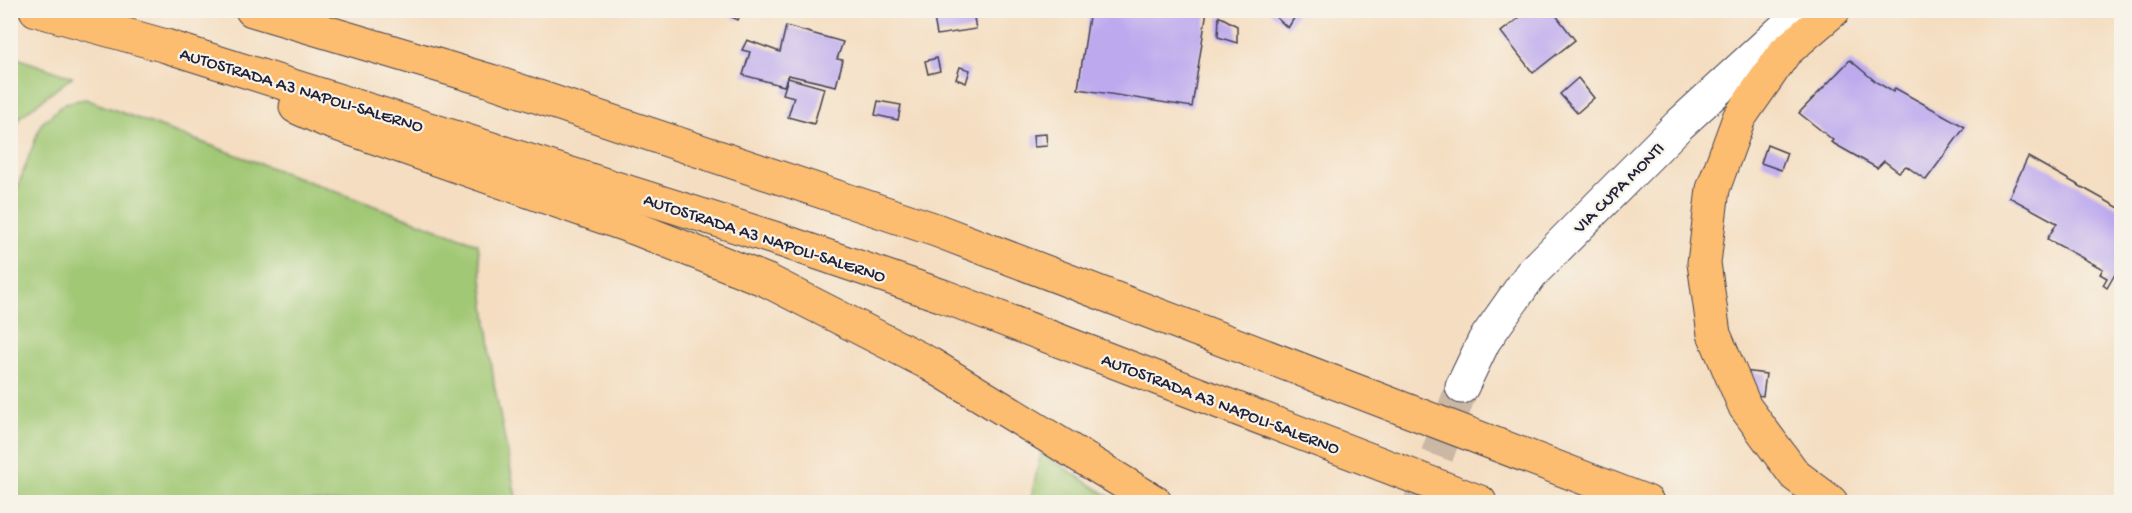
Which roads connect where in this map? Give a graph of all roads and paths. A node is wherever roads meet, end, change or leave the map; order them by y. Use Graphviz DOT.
graph roads {
  1 [pos="36,10"];
  2 [pos="252,10"];
  3 [pos="1804,10"];
  4 [pos="1834,10"];
  5 [pos="166,46"];
  6 [pos="1462,387"];
  7 [pos="1155,502"];
  8 [pos="1480,502"];
  9 [pos="1647,502"];
  10 [pos="1831,502"];
  1 -- 5 [label="highway, AUTOSTRADA A3 NAPOLI-SALERNO"];
  2 -- 9 [label="highway"];
  3 -- 6 [label="street, VIA CUPA MONTI"];
  4 -- 10 [label="highway"];
  5 -- 7 [label="highway"];
  5 -- 8 [label="highway, AUTOSTRADA A3 NAPOLI-SALERNO"];
}
